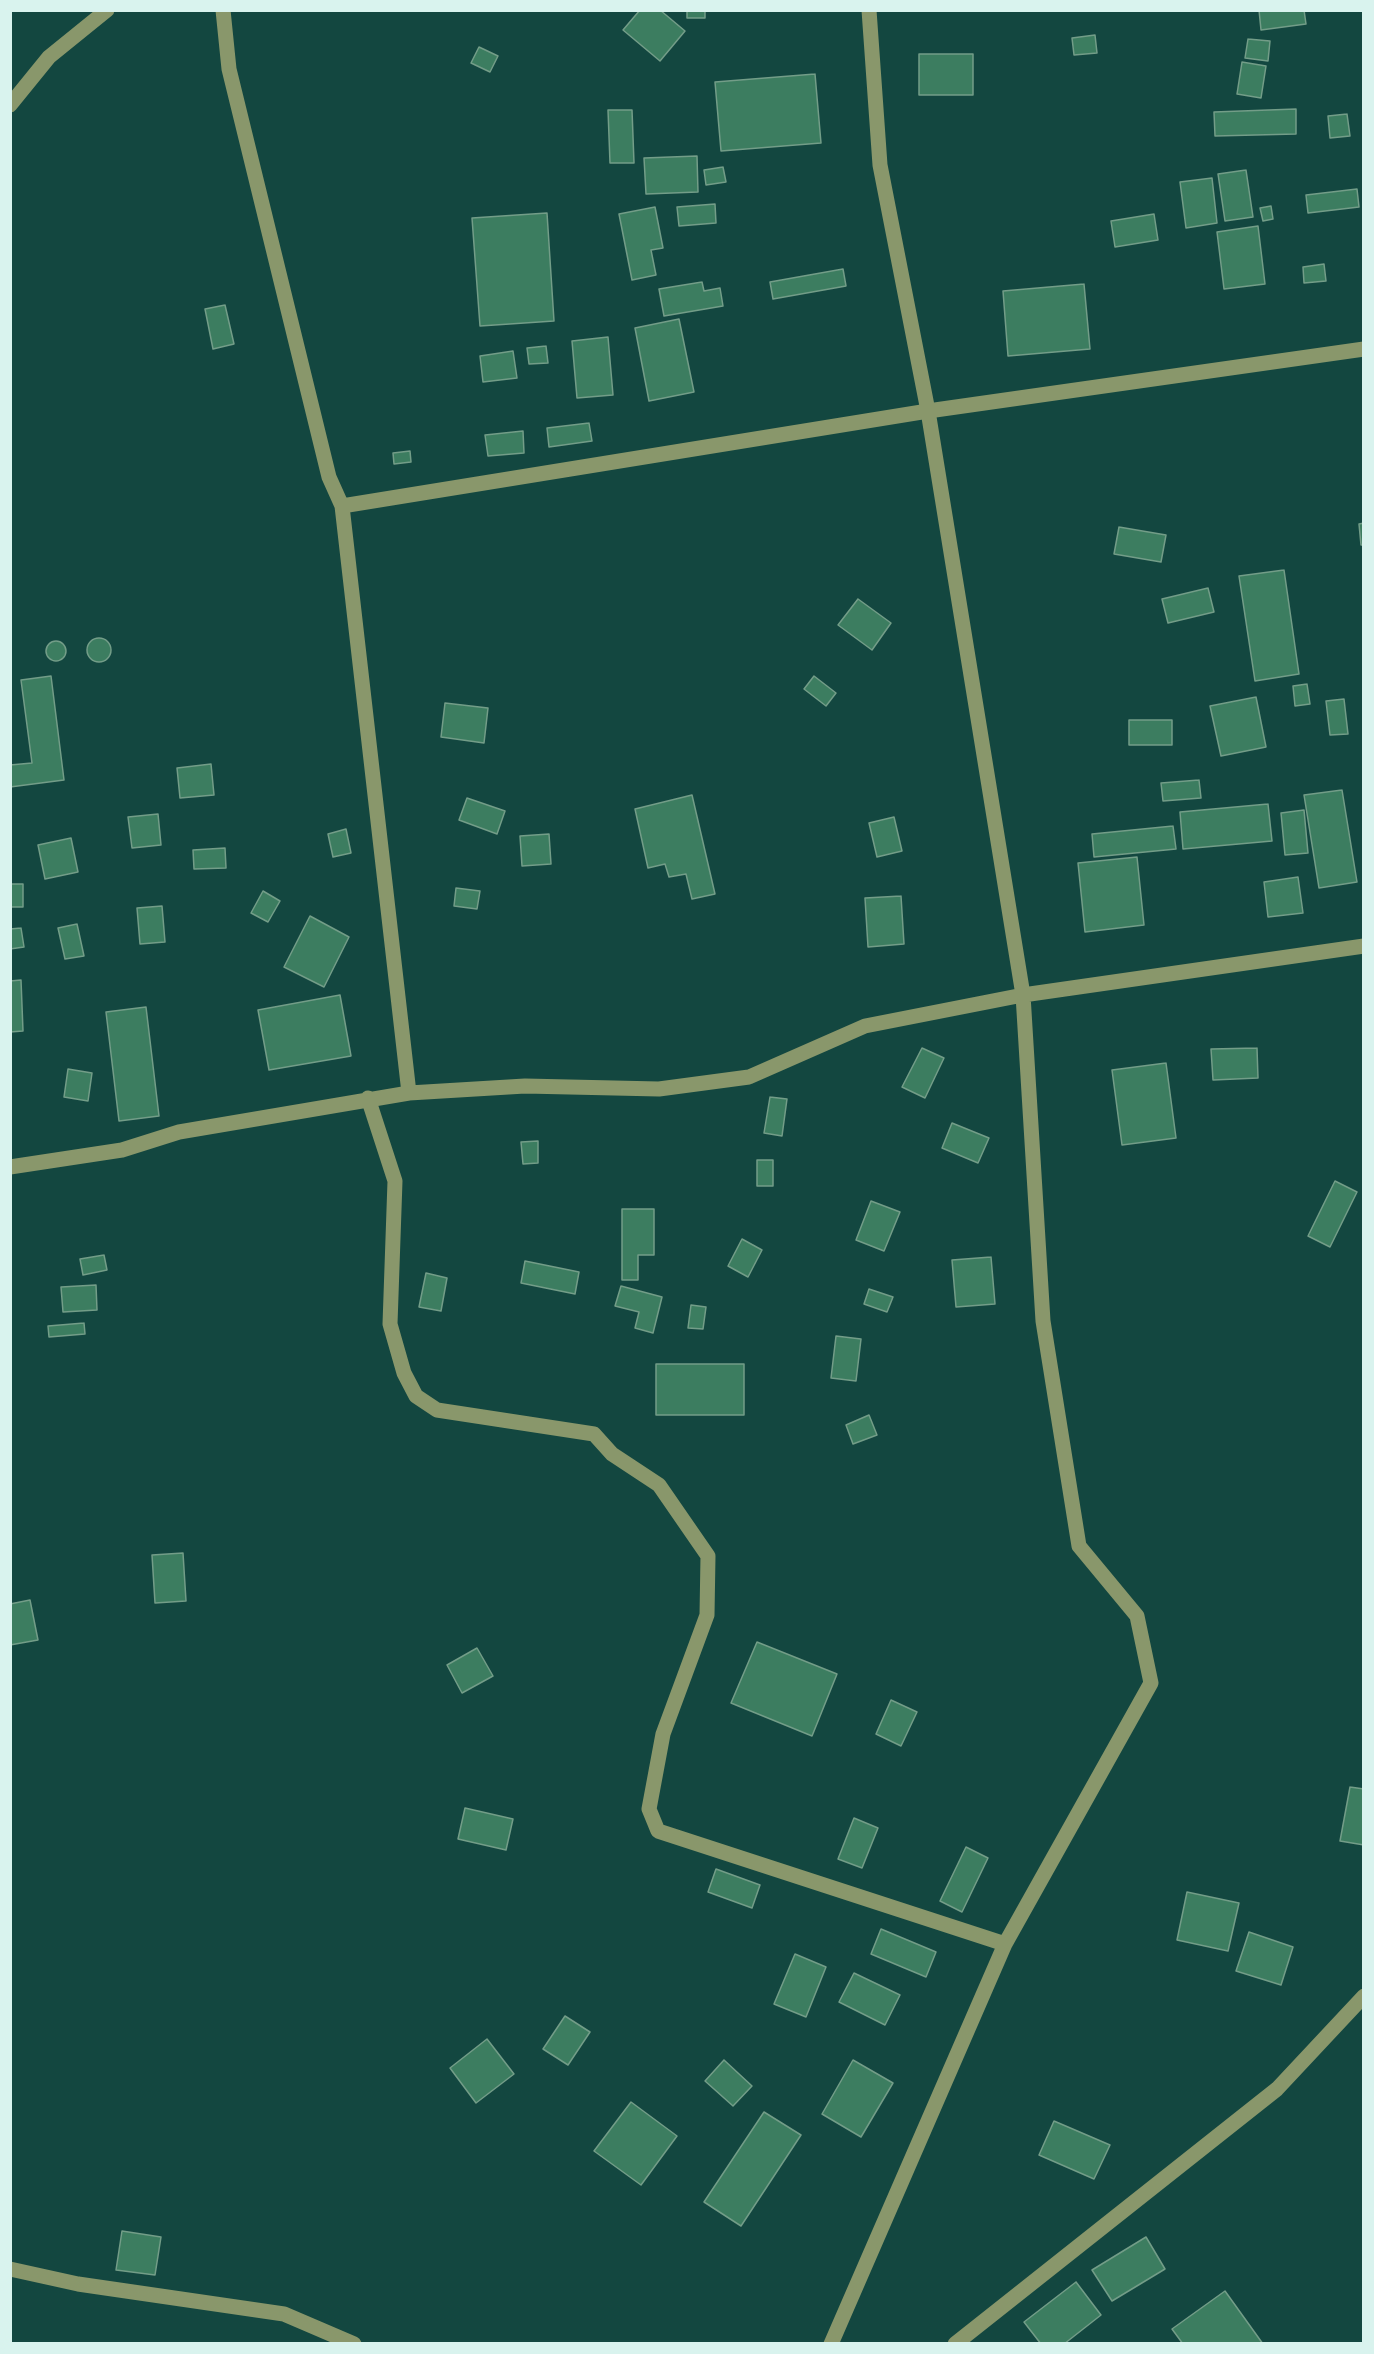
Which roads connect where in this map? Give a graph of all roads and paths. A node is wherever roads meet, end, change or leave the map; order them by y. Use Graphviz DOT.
graph roads {
  1 [pos="107,10"];
  2 [pos="224,10"];
  3 [pos="869,10"];
  4 [pos="10,105"];
  5 [pos="1364,349"];
  6 [pos="928,411"];
  7 [pos="342,507"];
  8 [pos="1364,946"];
  9 [pos="1023,995"];
  10 [pos="409,1093"];
  11 [pos="368,1098"];
  12 [pos="10,1167"];
  13 [pos="1005,1944"];
  14 [pos="1364,1996"];
  15 [pos="10,2269"];
  16 [pos="354,2343"];
  17 [pos="831,2343"];
  18 [pos="956,2343"];
  1 -- 4 [label="street"];
  2 -- 7 [label="street"];
  3 -- 6 [label="street"];
  5 -- 6 [label="street"];
  6 -- 7 [label="street"];
  6 -- 9 [label="street"];
  7 -- 10 [label="street"];
  8 -- 9 [label="street"];
  9 -- 10 [label="street"];
  9 -- 13 [label="street"];
  10 -- 11 [label="street"];
  11 -- 12 [label="street"];
  11 -- 13 [label="street"];
  13 -- 17 [label="street"];
  14 -- 18 [label="street"];
  15 -- 16 [label="street"];
}
